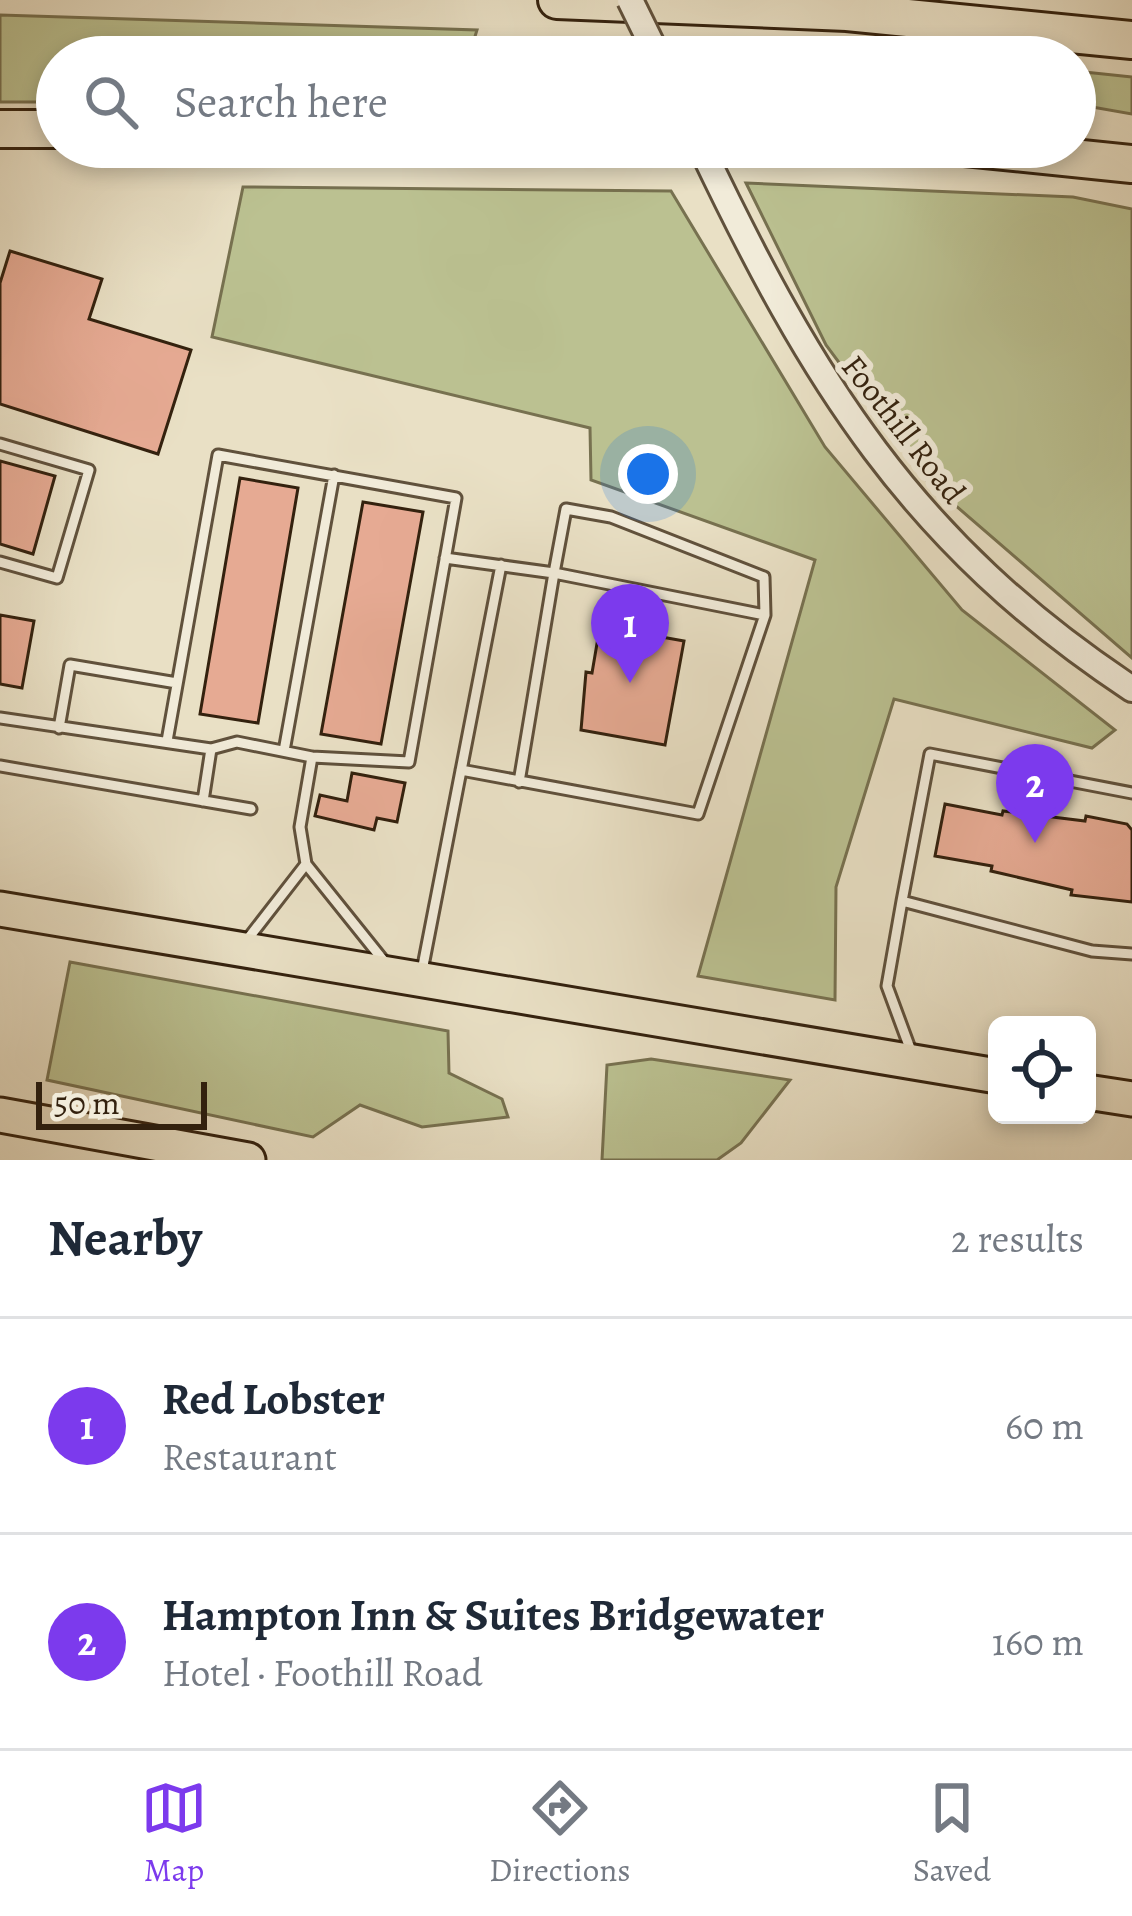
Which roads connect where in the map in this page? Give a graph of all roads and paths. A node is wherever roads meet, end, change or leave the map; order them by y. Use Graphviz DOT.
graph roads {
  1 [pos="557,0"];
  2 [pos="630,0"];
  3 [pos="648,36"];
  4 [pos="1096,36"];
  5 [pos="1096,36"];
  6 [pos="1132,40"];
  7 [pos="0,129"];
  8 [pos="36,129"];
  9 [pos="1096,160"];
  10 [pos="1132,164"];
  11 [pos="710,168"];
  12 [pos="0,444"];
  13 [pos="334,475"];
  14 [pos="445,558"];
  15 [pos="0,562"];
  16 [pos="500,565"];
  17 [pos="554,573"];
  18 [pos="765,615"];
  19 [pos="176,683"];
  20 [pos="1132,689"];
  21 [pos="0,718"];
  22 [pos="58,728"];
  23 [pos="167,741"];
  24 [pos="212,749"];
  25 [pos="284,751"];
  26 [pos="312,757"];
  27 [pos="0,766"];
  28 [pos="461,770"];
  29 [pos="519,782"];
  30 [pos="1132,793"];
  31 [pos="203,801"];
  32 [pos="251,809"];
  33 [pos="306,864"];
  34 [pos="0,886"];
  35 [pos="902,901"];
  36 [pos="0,909"];
  37 [pos="120,930"];
  38 [pos="239,950"];
  39 [pos="1132,954"];
  40 [pos="409,980"];
  41 [pos="916,1061"];
  42 [pos="988,1074"];
  43 [pos="1096,1093"];
  44 [pos="1132,1100"];
  45 [pos="0,1115"];
  46 [pos="155,1152"];
  47 [pos="248,1160"];
  1 -- 5 [label="highway"];
  2 -- 3 [label="street, bridge"];
  4 -- 6 [label="highway"];
  7 -- 8 [label="highway"];
  9 -- 10 [label="highway"];
  11 -- 20 [label="street, Foothill Road"];
  12 -- 15 [label="lane"];
  13 -- 14 [label="lane"];
  13 -- 19 [label="lane"];
  13 -- 25 [label="lane"];
  14 -- 16 [label="lane"];
  14 -- 26 [label="lane"];
  16 -- 17 [label="lane"];
  16 -- 28 [label="lane"];
  17 -- 18 [label="lane"];
  17 -- 18 [label="lane"];
  17 -- 29 [label="lane"];
  18 -- 29 [label="lane"];
  19 -- 22 [label="lane"];
  19 -- 23 [label="lane"];
  21 -- 22 [label="lane"];
  22 -- 23 [label="lane"];
  23 -- 24 [label="lane"];
  24 -- 25 [label="lane"];
  24 -- 31 [label="lane"];
  25 -- 26 [label="lane"];
  26 -- 33 [label="lane"];
  27 -- 31 [label="lane"];
  28 -- 29 [label="lane"];
  28 -- 40 [label="lane"];
  30 -- 35 [label="lane"];
  31 -- 32 [label="lane"];
  33 -- 38 [label="lane"];
  33 -- 40 [label="lane"];
  34 -- 37 [label="highway"];
  35 -- 39 [label="lane"];
  35 -- 41 [label="lane"];
  36 -- 37 [label="highway"];
  37 -- 38 [label="highway"];
  38 -- 40 [label="highway"];
  40 -- 41 [label="highway"];
  41 -- 42 [label="highway"];
  43 -- 44 [label="highway"];
  45 -- 46 [label="highway"];
  46 -- 47 [label="highway"];
}
